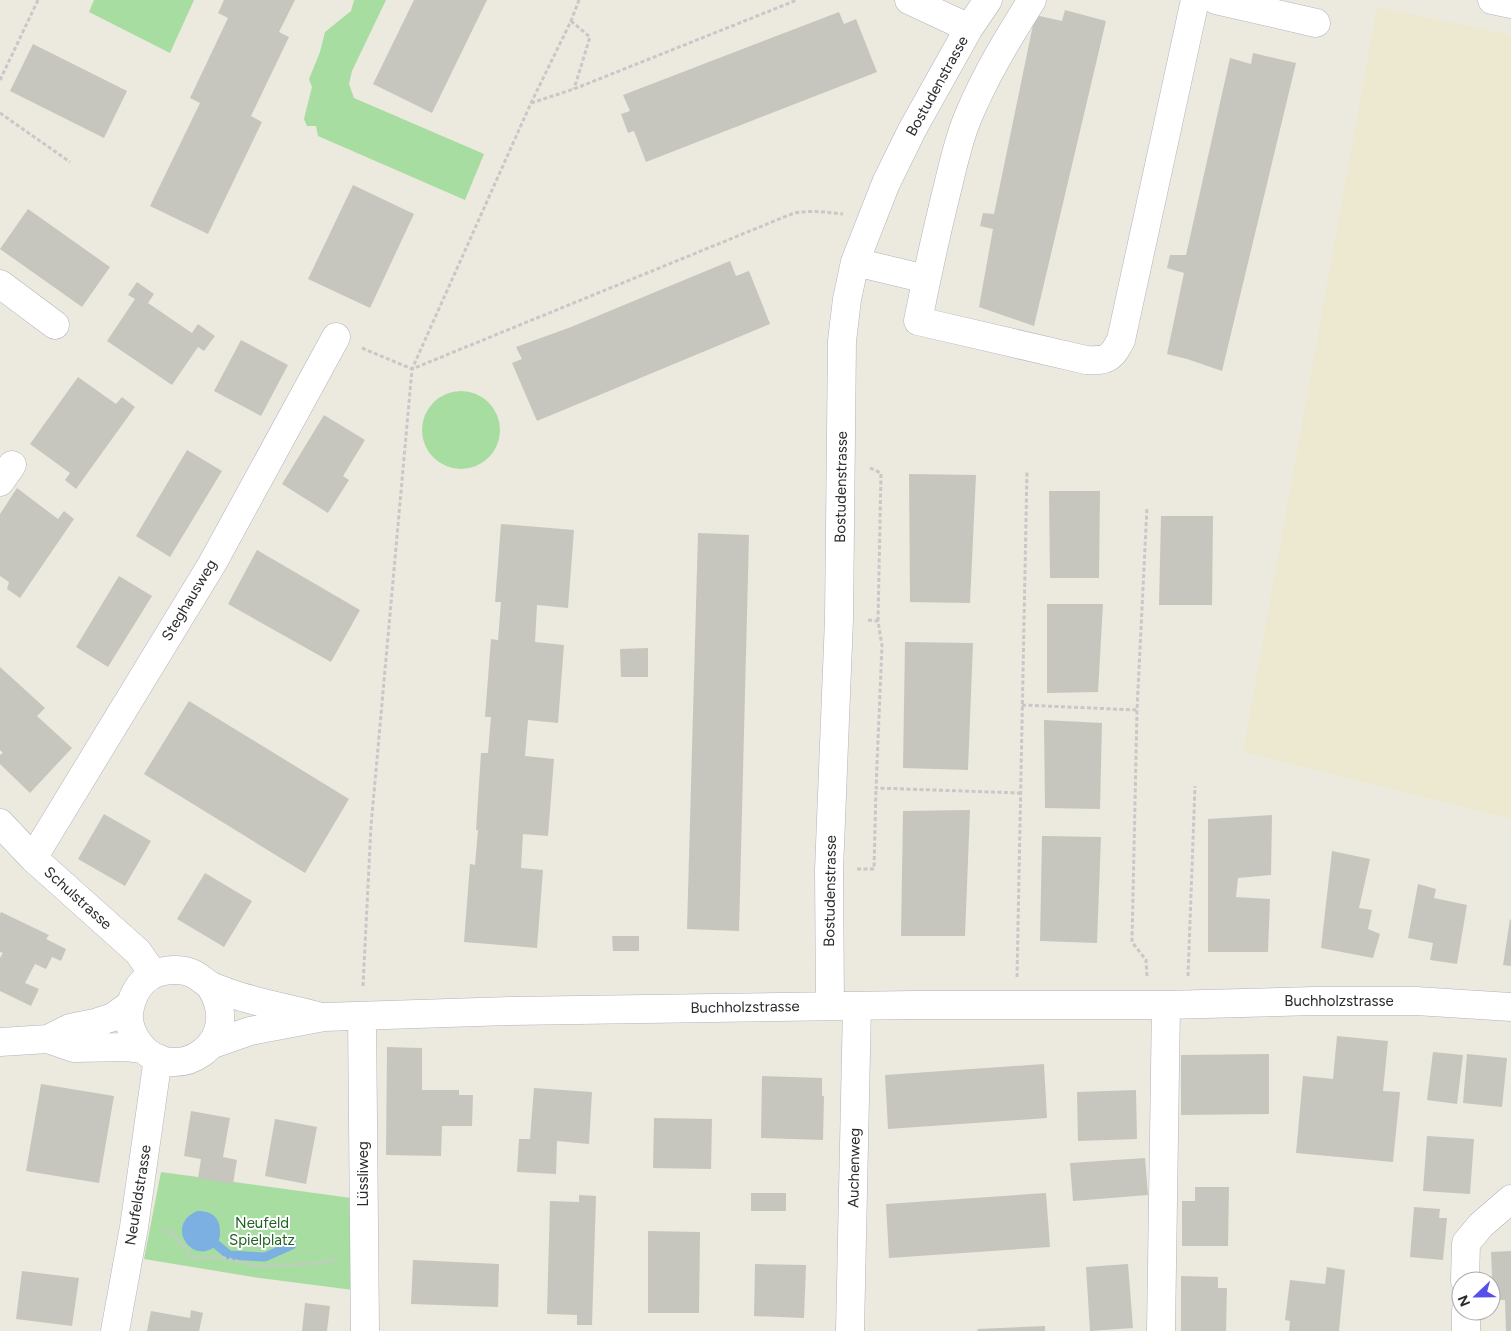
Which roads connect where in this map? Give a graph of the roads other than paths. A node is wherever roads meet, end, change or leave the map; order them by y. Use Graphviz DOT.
graph roads {
  1 [pos="909,0"];
  2 [pos="988,0"];
  3 [pos="1032,0"];
  4 [pos="1195,0"];
  5 [pos="1216,0"];
  6 [pos="1492,0"];
  7 [pos="1511,4"];
  8 [pos="1316,23"];
  9 [pos="970,28"];
  10 [pos="855,262"];
  11 [pos="926,279"];
  12 [pos="0,284"];
  13 [pos="55,325"];
  14 [pos="336,337"];
  15 [pos="0,823"];
  16 [pos="33,858"];
  17 [pos="152,975"];
  18 [pos="210,986"];
  19 [pos="131,1004"];
  20 [pos="1168,1005"];
  21 [pos="830,1006"];
  22 [pos="857,1006"];
  23 [pos="1511,1007"];
  24 [pos="362,1016"];
  25 [pos="324,1017"];
  26 [pos="48,1040"];
  27 [pos="0,1042"];
  28 [pos="210,1045"];
  29 [pos="150,1054"];
  30 [pos="1511,1199"];
  31 [pos="1464,1271"];
  32 [pos="115,1331"];
  33 [pos="366,1331"];
  34 [pos="850,1331"];
  35 [pos="1161,1331"];
  1 -- 9 [label="street"];
  2 -- 9 [label="street, Bostudenstrasse"];
  3 -- 11 [label="street"];
  4 -- 11 [label="street"];
  5 -- 8 [label="street"];
  6 -- 7 [label="street"];
  9 -- 10 [label="street, Bostudenstrasse"];
  10 -- 11 [label="street"];
  10 -- 21 [label="street, Bostudenstrasse"];
  12 -- 13 [label="street"];
  14 -- 16 [label="street, Steghausweg"];
  15 -- 16 [label="street, Schulstrasse"];
  16 -- 17 [label="street, Schulstrasse"];
  17 -- 18 [label="street"];
  17 -- 19 [label="street"];
  18 -- 25 [label="street, Buchholzstrasse"];
  18 -- 28 [label="street"];
  19 -- 26 [label="street"];
  19 -- 29 [label="street"];
  20 -- 22 [label="street, Buchholzstrasse"];
  20 -- 23 [label="street, Buchholzstrasse"];
  20 -- 35 [label="street"];
  21 -- 22 [label="street, Buchholzstrasse"];
  21 -- 24 [label="street, Buchholzstrasse"];
  22 -- 34 [label="street, Auchenweg"];
  24 -- 25 [label="street, Buchholzstrasse"];
  24 -- 33 [label="street, Lüssliweg"];
  25 -- 28 [label="street, Buchholzstrasse"];
  26 -- 27 [label="street"];
  26 -- 29 [label="street"];
  28 -- 29 [label="street"];
  29 -- 32 [label="street, Neufeldstrasse"];
  30 -- 31 [label="street"];
}
